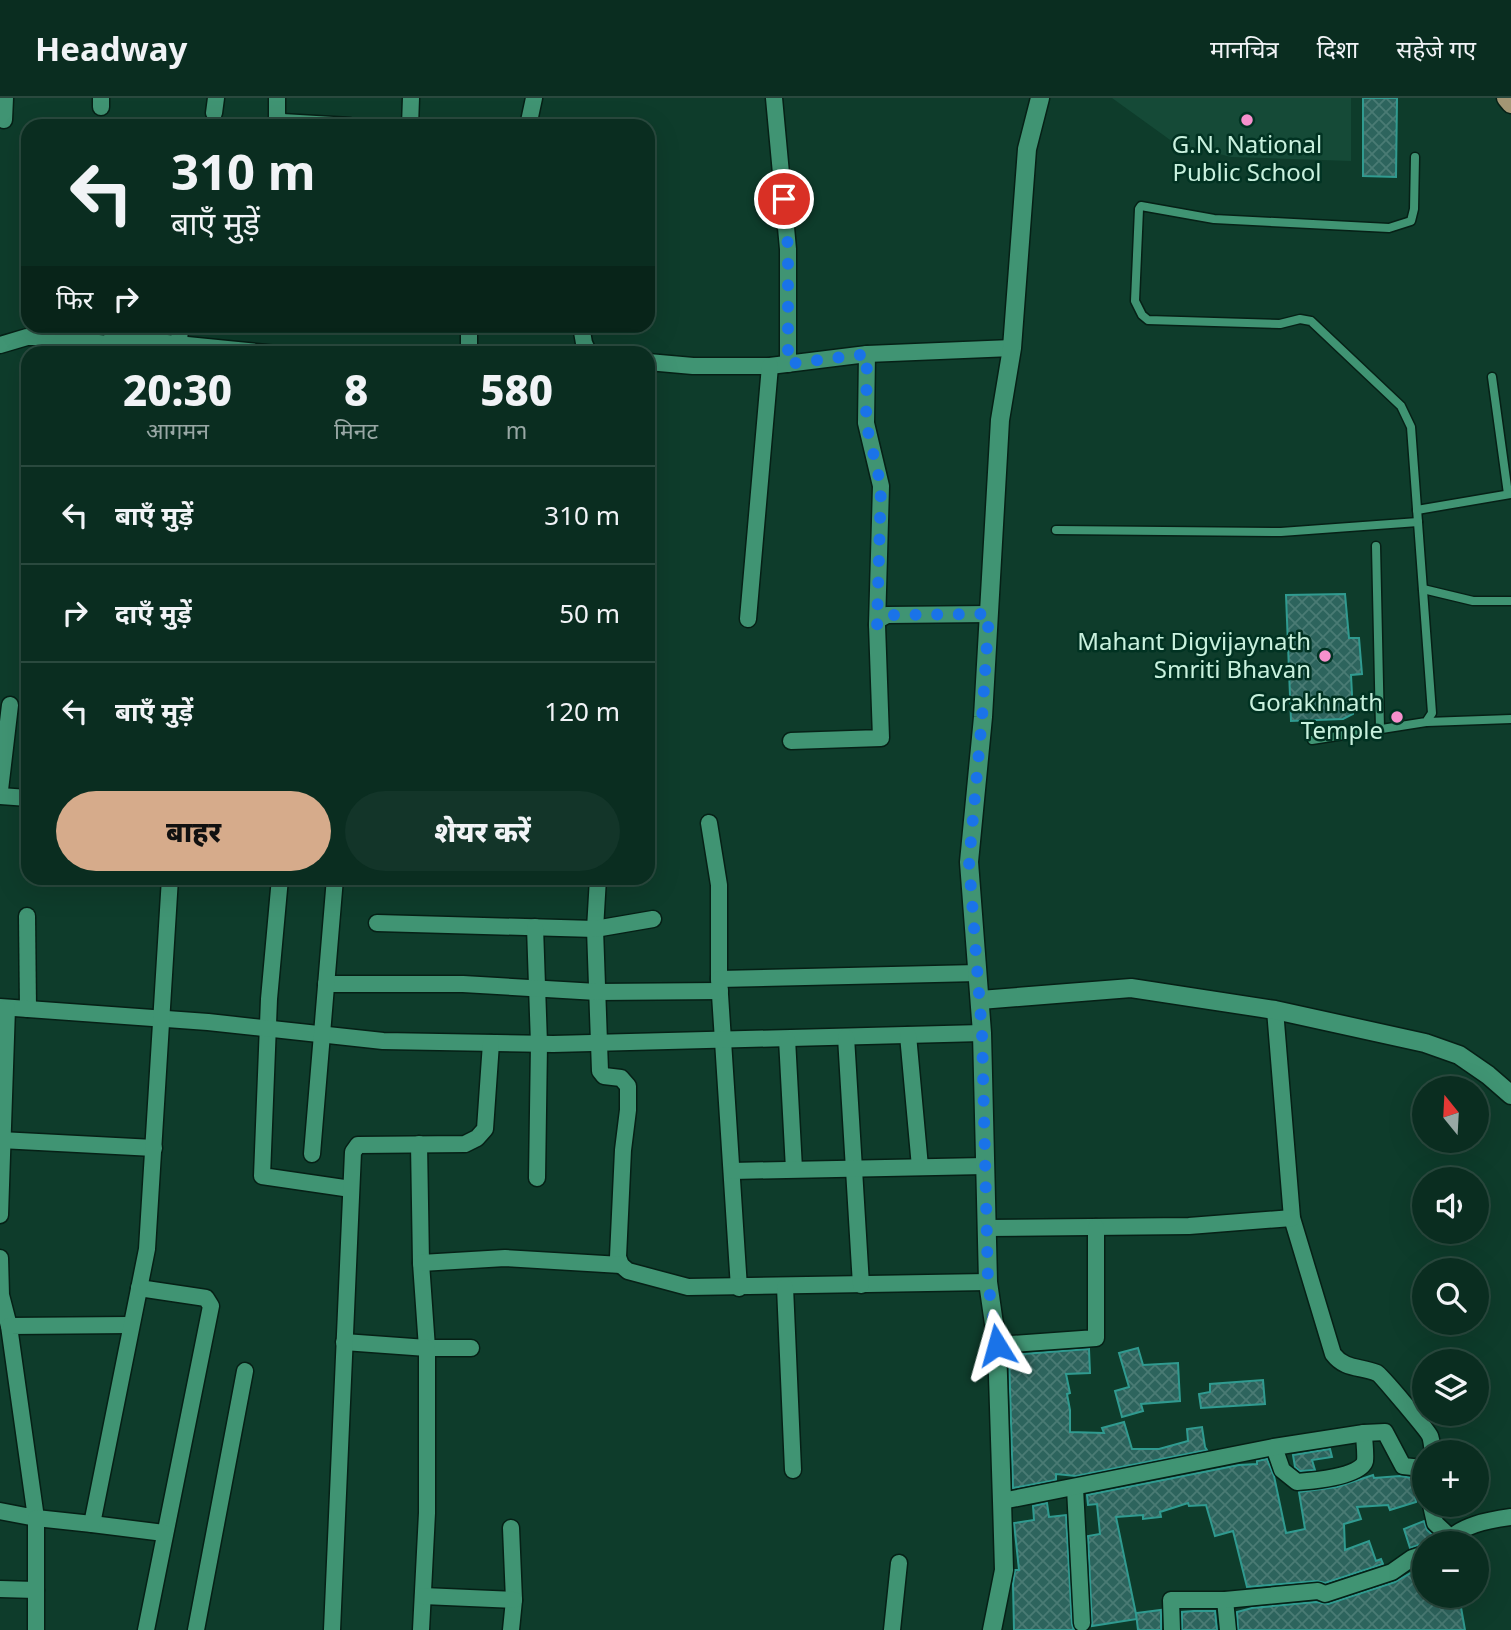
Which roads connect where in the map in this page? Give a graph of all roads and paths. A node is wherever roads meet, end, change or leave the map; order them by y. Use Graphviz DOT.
graph roads {
  1 [pos="5,98"];
  2 [pos="277,98"];
  3 [pos="411,98"];
  4 [pos="534,98"];
  5 [pos="774,98"];
  6 [pos="1040,98"];
  7 [pos="1506,98"];
  8 [pos="1511,104"];
  9 [pos="279,119"];
  10 [pos="410,119"];
  11 [pos="530,119"];
  12 [pos="4,120"];
  13 [pos="1415,157"];
  14 [pos="0,345"];
  15 [pos="90,346"];
  16 [pos="108,346"];
  17 [pos="161,346"];
  18 [pos="1012,348"];
  19 [pos="867,354"];
  20 [pos="655,363"];
  21 [pos="788,364"];
  22 [pos="770,366"];
  23 [pos="1492,377"];
  24 [pos="1510,494"];
  25 [pos="1417,510"];
  26 [pos="1418,522"];
  27 [pos="1056,530"];
  28 [pos="1376,546"];
  29 [pos="1423,589"];
  30 [pos="1511,601"];
  31 [pos="989,614"];
  32 [pos="748,619"];
  33 [pos="877,625"];
  34 [pos="9,705"];
  35 [pos="1511,719"];
  36 [pos="1426,722"];
  37 [pos="1380,729"];
  38 [pos="791,740"];
  39 [pos="1312,740"];
  40 [pos="0,790"];
  41 [pos="0,796"];
  42 [pos="21,798"];
  43 [pos="709,823"];
  44 [pos="170,885"];
  45 [pos="278,885"];
  46 [pos="334,885"];
  47 [pos="598,885"];
  48 [pos="27,916"];
  49 [pos="653,919"];
  50 [pos="377,923"];
  51 [pos="535,927"];
  52 [pos="595,929"];
  53 [pos="978,973"];
  54 [pos="327,984"];
  55 [pos="720,985"];
  56 [pos="537,988"];
  57 [pos="597,992"];
  58 [pos="980,1000"];
  59 [pos="4,1008"];
  60 [pos="28,1009"];
  61 [pos="1275,1010"];
  62 [pos="161,1018"];
  63 [pos="267,1030"];
  64 [pos="982,1033"];
  65 [pos="322,1035"];
  66 [pos="908,1035"];
  67 [pos="846,1037"];
  68 [pos="787,1039"];
  69 [pos="724,1041"];
  70 [pos="491,1043"];
  71 [pos="599,1043"];
  72 [pos="539,1044"];
  73 [pos="1511,1095"];
  74 [pos="2,1140"];
  75 [pos="419,1144"];
  76 [pos="154,1148"];
  77 [pos="312,1154"];
  78 [pos="920,1167"];
  79 [pos="985,1167"];
  80 [pos="855,1168"];
  81 [pos="794,1169"];
  82 [pos="732,1171"];
  83 [pos="537,1178"];
  84 [pos="352,1189"];
  85 [pos="0,1215"];
  86 [pos="1292,1218"];
  87 [pos="1096,1227"];
  88 [pos="986,1228"];
  89 [pos="0,1258"];
  90 [pos="421,1263"];
  91 [pos="621,1265"];
  92 [pos="988,1282"];
  93 [pos="861,1285"];
  94 [pos="785,1287"];
  95 [pos="139,1288"];
  96 [pos="738,1288"];
  97 [pos="1,1295"];
  98 [pos="130,1325"];
  99 [pos="9,1326"];
  100 [pos="344,1342"];
  101 [pos="997,1345"];
  102 [pos="426,1348"];
  103 [pos="471,1348"];
  104 [pos="245,1371"];
  105 [pos="1364,1433"];
  106 [pos="1431,1440"];
  107 [pos="1274,1447"];
  108 [pos="1412,1468"];
  109 [pos="793,1469"];
  110 [pos="1075,1488"];
  111 [pos="1002,1501"];
  112 [pos="0,1511"];
  113 [pos="1511,1517"];
  114 [pos="36,1518"];
  115 [pos="92,1524"];
  116 [pos="511,1528"];
  117 [pos="1463,1531"];
  118 [pos="164,1533"];
  119 [pos="1412,1558"];
  120 [pos="899,1563"];
  121 [pos="0,1589"];
  122 [pos="36,1590"];
  123 [pos="423,1596"];
  124 [pos="514,1600"];
  125 [pos="1225,1600"];
  126 [pos="1082,1623"];
  127 [pos="36,1630"];
  128 [pos="146,1630"];
  129 [pos="196,1630"];
  130 [pos="332,1630"];
  131 [pos="421,1630"];
  132 [pos="511,1630"];
  133 [pos="892,1630"];
  134 [pos="992,1630"];
  135 [pos="1172,1630"];
  136 [pos="1228,1630"];
  1 -- 12 [label="street"];
  2 -- 9 [label="street"];
  3 -- 10 [label="street"];
  4 -- 11 [label="street"];
  5 -- 21 [label="street"];
  6 -- 18 [label="street"];
  7 -- 8 [label="main road"];
  13 -- 25 [label="lane"];
  14 -- 15 [label="street"];
  16 -- 17 [label="street"];
  18 -- 19 [label="street"];
  18 -- 31 [label="street"];
  19 -- 21 [label="street"];
  19 -- 33 [label="street"];
  20 -- 22 [label="street"];
  21 -- 22 [label="street"];
  22 -- 32 [label="street"];
  23 -- 24 [label="lane"];
  24 -- 25 [label="lane"];
  25 -- 26 [label="lane"];
  26 -- 27 [label="lane"];
  26 -- 29 [label="lane"];
  28 -- 37 [label="lane"];
  29 -- 30 [label="lane"];
  29 -- 36 [label="lane"];
  31 -- 33 [label="street"];
  31 -- 53 [label="street"];
  33 -- 38 [label="street"];
  34 -- 40 [label="street"];
  35 -- 36 [label="lane"];
  36 -- 37 [label="lane"];
  37 -- 39 [label="lane"];
  41 -- 42 [label="street"];
  43 -- 55 [label="street"];
  44 -- 62 [label="street"];
  45 -- 63 [label="street"];
  46 -- 54 [label="street"];
  47 -- 52 [label="street"];
  48 -- 60 [label="street"];
  49 -- 52 [label="street"];
  50 -- 51 [label="street"];
  51 -- 52 [label="street"];
  51 -- 56 [label="street"];
  52 -- 57 [label="street"];
  53 -- 55 [label="street"];
  53 -- 58 [label="street"];
  54 -- 56 [label="street"];
  54 -- 65 [label="street"];
  55 -- 57 [label="street"];
  55 -- 69 [label="street"];
  56 -- 57 [label="street"];
  56 -- 72 [label="street"];
  57 -- 71 [label="street"];
  58 -- 61 [label="street"];
  58 -- 64 [label="street"];
  59 -- 60 [label="street"];
  59 -- 74 [label="street"];
  60 -- 62 [label="street"];
  61 -- 73 [label="street"];
  61 -- 86 [label="street"];
  62 -- 63 [label="street"];
  62 -- 76 [label="street"];
  63 -- 65 [label="street"];
  63 -- 84 [label="street"];
  64 -- 66 [label="street"];
  64 -- 79 [label="street"];
  65 -- 70 [label="street"];
  65 -- 77 [label="street"];
  66 -- 67 [label="street"];
  66 -- 78 [label="street"];
  67 -- 68 [label="street"];
  67 -- 80 [label="street"];
  68 -- 69 [label="street"];
  68 -- 81 [label="street"];
  69 -- 71 [label="street"];
  69 -- 82 [label="street"];
  70 -- 72 [label="street"];
  70 -- 75 [label="street"];
  71 -- 72 [label="street"];
  71 -- 91 [label="street"];
  72 -- 83 [label="street"];
  74 -- 76 [label="street"];
  74 -- 85 [label="street"];
  75 -- 84 [label="street"];
  75 -- 90 [label="street"];
  76 -- 95 [label="street"];
  78 -- 79 [label="street"];
  78 -- 80 [label="street"];
  79 -- 88 [label="street"];
  80 -- 81 [label="street"];
  80 -- 93 [label="street"];
  81 -- 82 [label="street"];
  82 -- 96 [label="street"];
  84 -- 100 [label="street"];
  86 -- 87 [label="street"];
  86 -- 106 [label="street"];
  87 -- 88 [label="street"];
  87 -- 101 [label="street"];
  88 -- 92 [label="street"];
  89 -- 97 [label="street"];
  90 -- 91 [label="street"];
  90 -- 102 [label="street"];
  91 -- 96 [label="street"];
  92 -- 93 [label="street"];
  92 -- 101 [label="street"];
  93 -- 94 [label="street"];
  94 -- 96 [label="street"];
  94 -- 109 [label="street"];
  95 -- 98 [label="street"];
  95 -- 118 [label="street"];
  97 -- 99 [label="street"];
  98 -- 99 [label="street"];
  98 -- 115 [label="street"];
  99 -- 114 [label="street"];
  100 -- 102 [label="street"];
  100 -- 130 [label="street"];
  101 -- 111 [label="street"];
  102 -- 103 [label="street"];
  102 -- 123 [label="street"];
  104 -- 129 [label="street"];
  105 -- 107 [label="street"];
  105 -- 107 [label="street"];
  105 -- 108 [label="street"];
  107 -- 110 [label="street"];
  110 -- 111 [label="street"];
  110 -- 126 [label="street"];
  111 -- 134 [label="street"];
  112 -- 114 [label="street"];
  113 -- 117 [label="street"];
  114 -- 115 [label="street"];
  114 -- 122 [label="street"];
  115 -- 118 [label="street"];
  116 -- 124 [label="street"];
  118 -- 128 [label="street"];
  119 -- 125 [label="street"];
  120 -- 133 [label="street"];
  121 -- 122 [label="street"];
  122 -- 127 [label="street"];
  123 -- 124 [label="street"];
  123 -- 131 [label="street"];
  124 -- 132 [label="street"];
  125 -- 135 [label="street"];
  125 -- 136 [label="street"];
}
